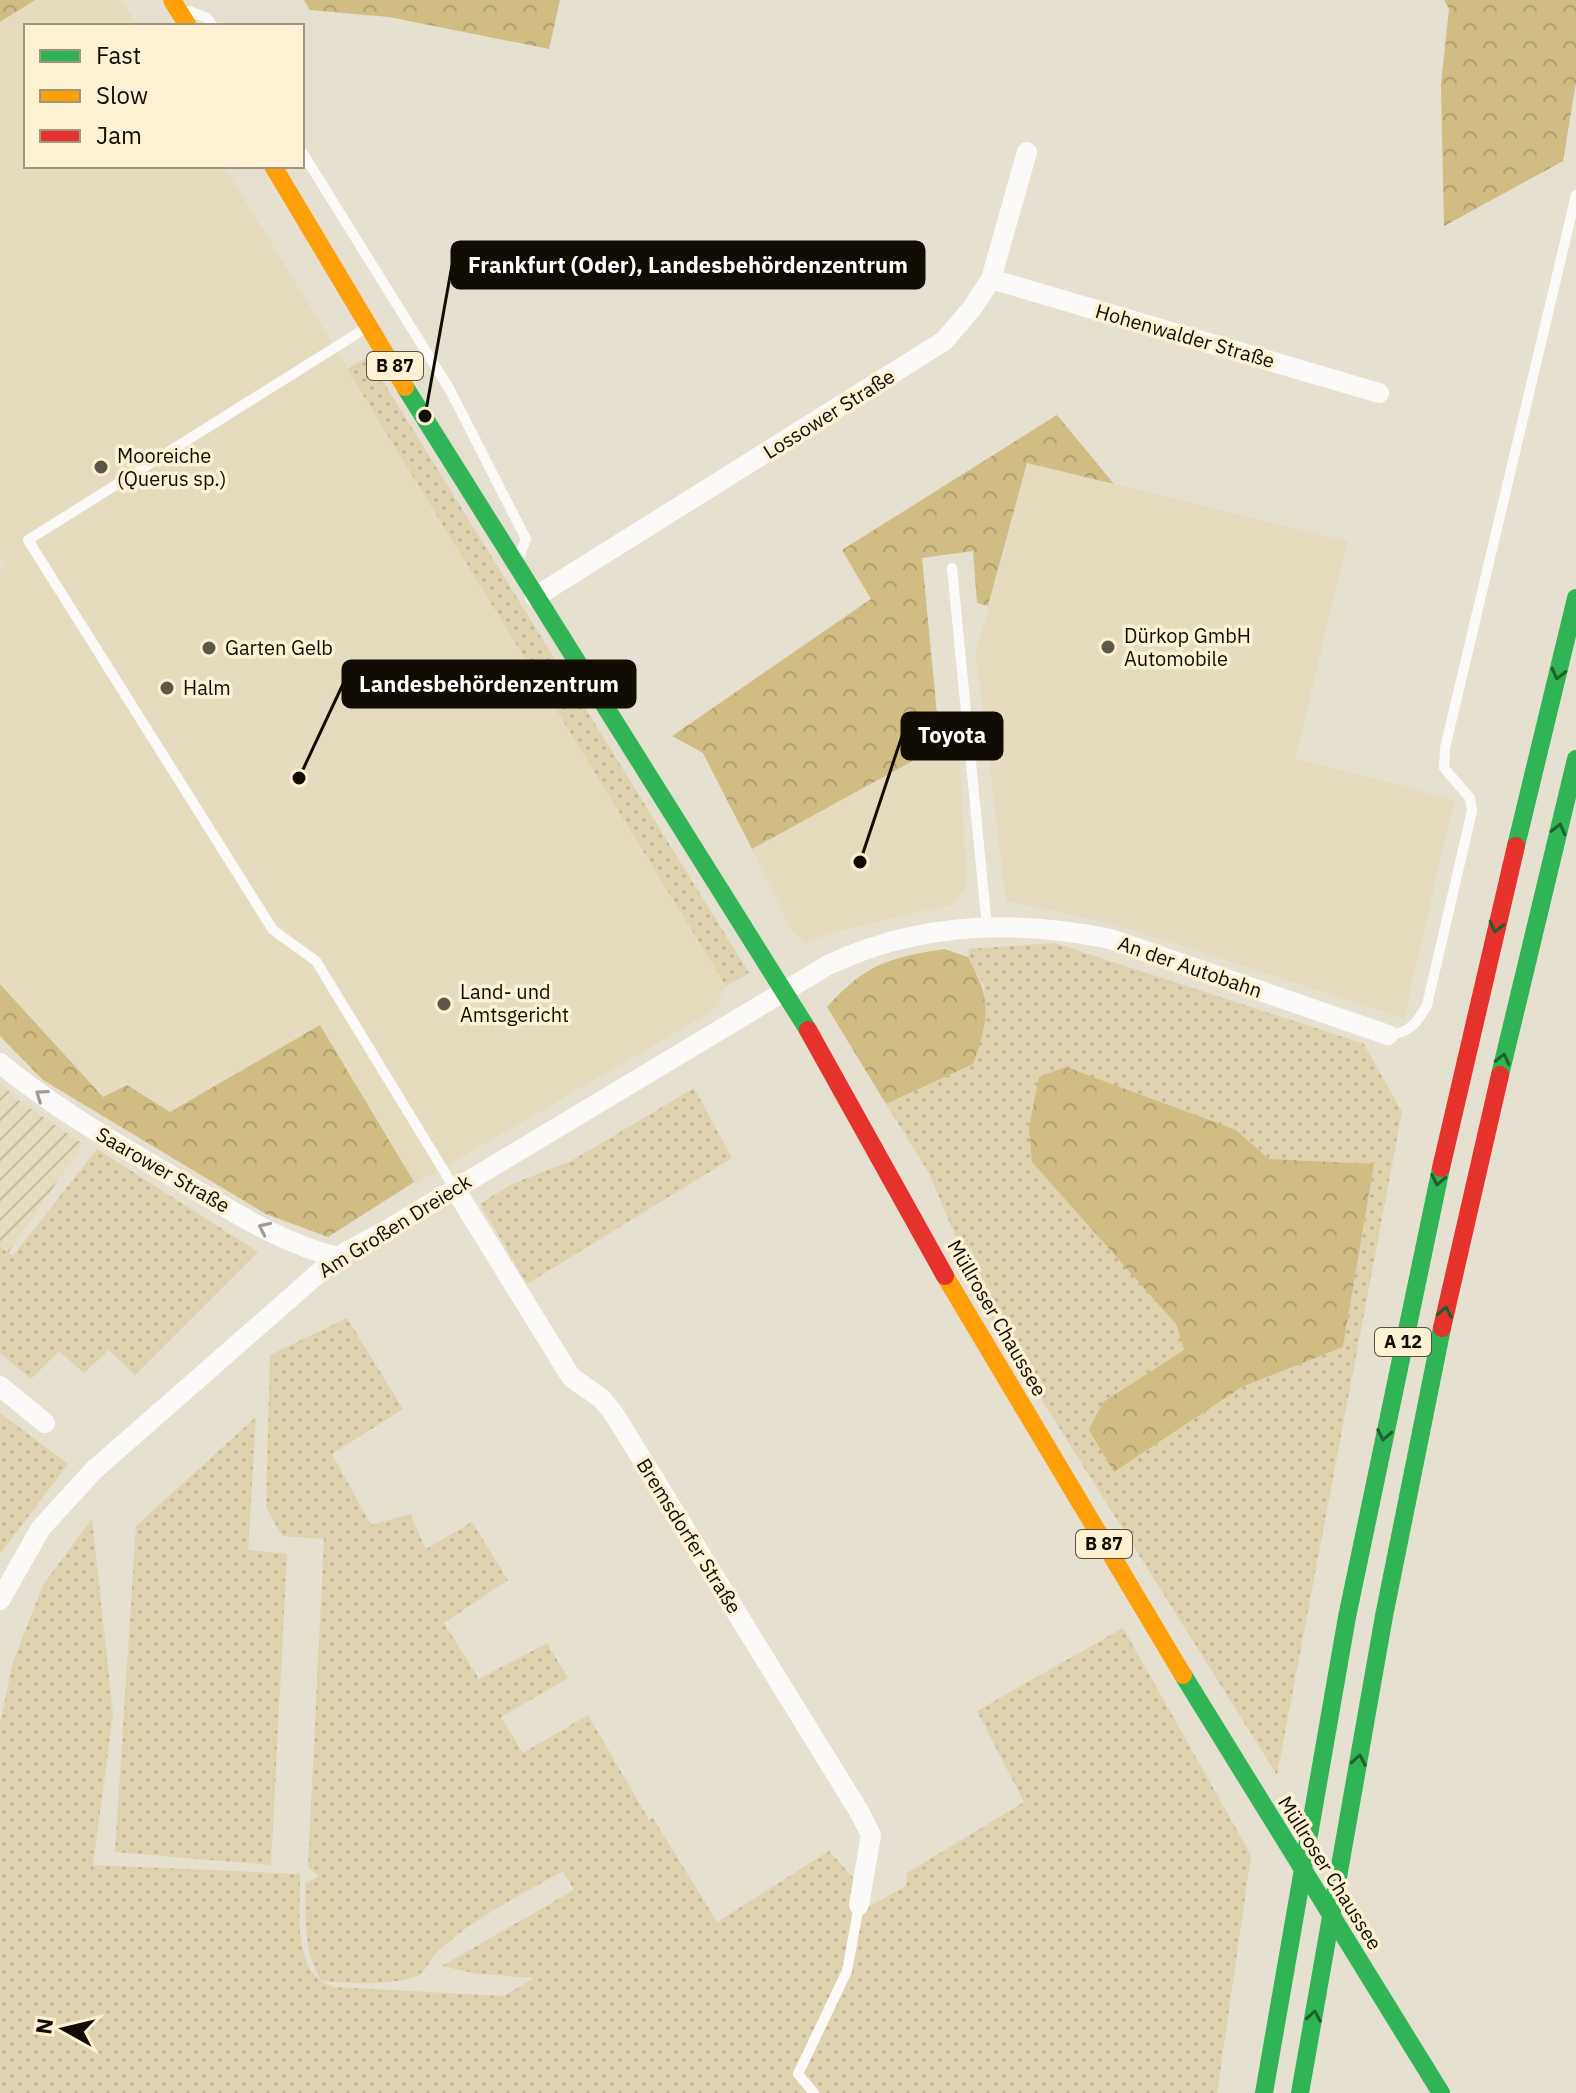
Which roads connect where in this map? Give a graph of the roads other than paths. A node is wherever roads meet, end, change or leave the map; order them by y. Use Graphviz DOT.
graph roads {
  1 [pos="174,3"];
  2 [pos="187,24"];
  3 [pos="212,24"];
  4 [pos="1027,152"];
  5 [pos="304,155"];
  6 [pos="274,168"];
  7 [pos="1576,195"];
  8 [pos="991,279"];
  9 [pos="371,325"];
  10 [pos="1379,393"];
  11 [pos="515,566"];
  12 [pos="952,568"];
  13 [pos="535,597"];
  14 [pos="1576,598"];
  15 [pos="1576,759"];
  16 [pos="987,927"];
  17 [pos="782,991"];
  18 [pos="1388,1035"];
  19 [pos="0,1063"];
  20 [pos="455,1189"];
  21 [pos="337,1257"];
  22 [pos="0,1386"];
  23 [pos="45,1423"];
  24 [pos="0,1600"];
  25 [pos="859,1905"];
  26 [pos="814,2093"];
  27 [pos="1264,2093"];
  28 [pos="1300,2093"];
  29 [pos="1441,2093"];
  1 -- 2 [label="main road"];
  1 -- 3 [label="lane"];
  4 -- 8 [label="street, Lossower Straße"];
  5 -- 11 [label="lane"];
  6 -- 9 [label="main road, Müllroser Chaussee / B 87"];
  7 -- 18 [label="lane"];
  8 -- 10 [label="street, Hohenwalder Straße"];
  8 -- 13 [label="street, Lossower Straße"];
  9 -- 11 [label="main road, Müllroser Chaussee / B 87"];
  9 -- 20 [label="lane"];
  11 -- 13 [label="main road, Müllroser Chaussee / B 87"];
  12 -- 16 [label="lane"];
  13 -- 17 [label="main road, Müllroser Chaussee / B 87"];
  14 -- 27 [label="main road, A 12, one-way"];
  28 -- 15 [label="main road, A 12, one-way"];
  16 -- 17 [label="street, An der Autobahn"];
  16 -- 18 [label="street, An der Autobahn"];
  17 -- 20 [label="street, Am Großen Dreieck"];
  17 -- 29 [label="main road, Müllroser Chaussee / B 87"];
  21 -- 19 [label="street, Saarower Straße, one-way"];
  20 -- 21 [label="street, Am Großen Dreieck"];
  20 -- 25 [label="street, Bremsdorfer Straße"];
  21 -- 24 [label="street, Am Großen Dreieck"];
  22 -- 23 [label="street"];
  25 -- 26 [label="lane"];
}
